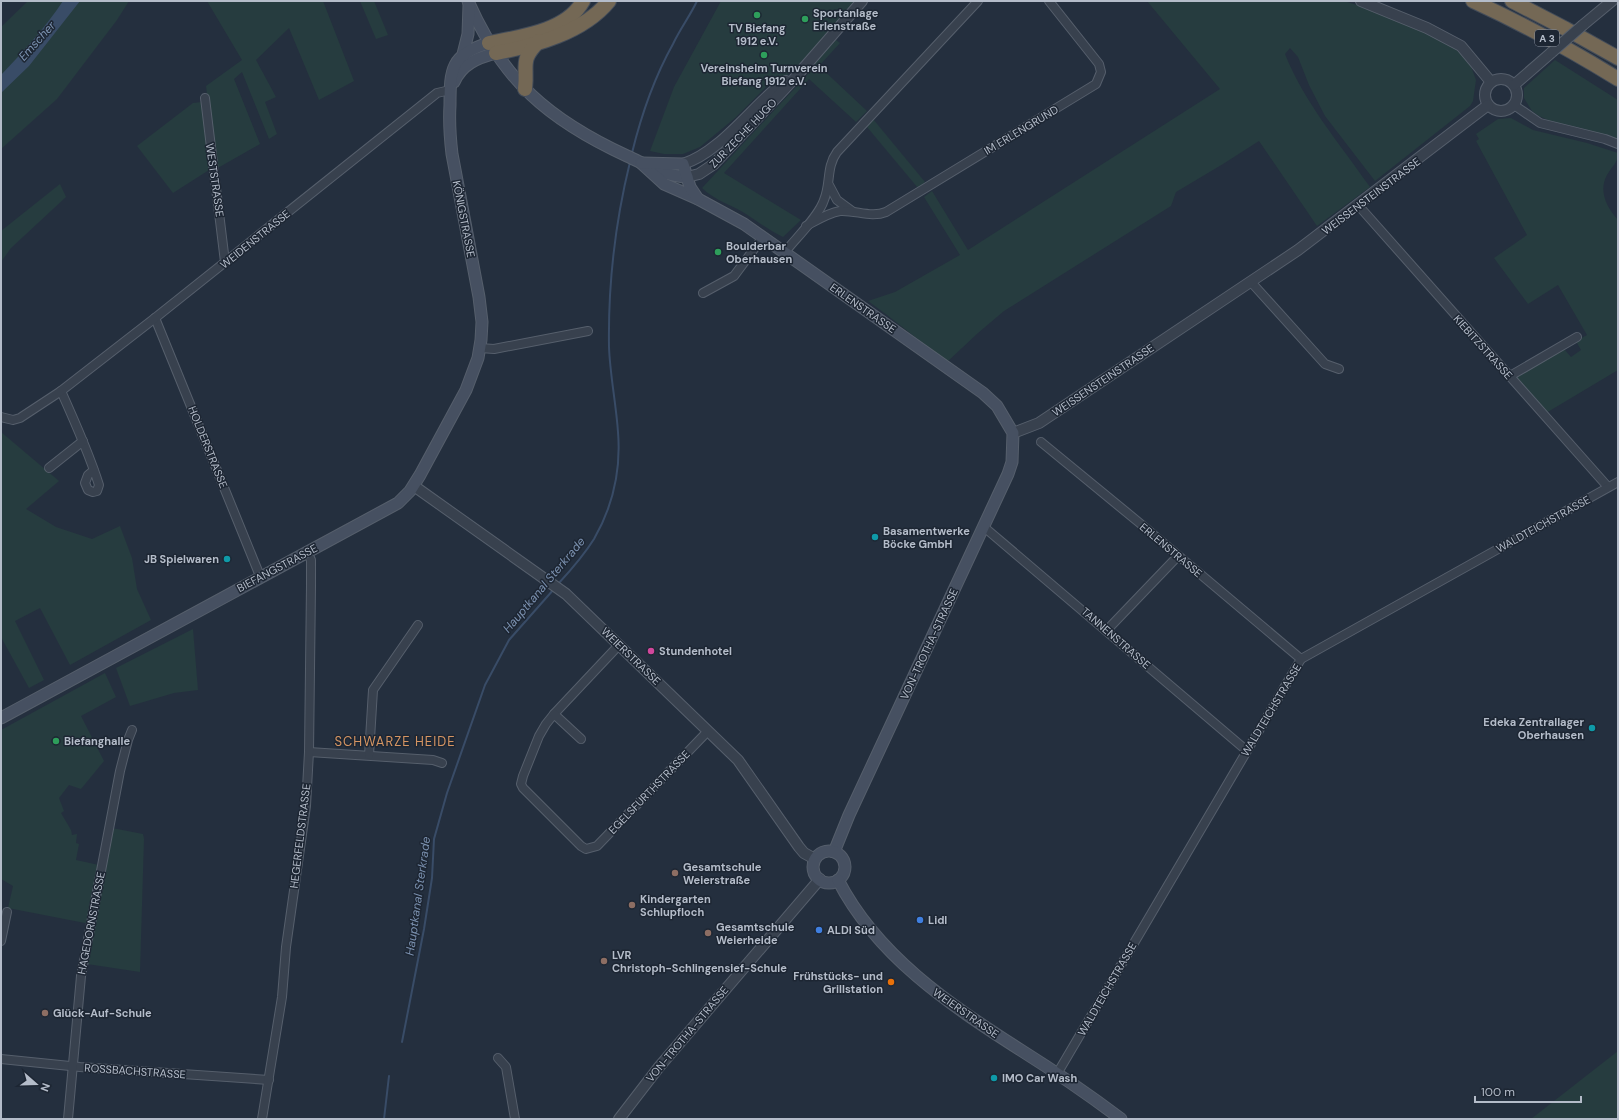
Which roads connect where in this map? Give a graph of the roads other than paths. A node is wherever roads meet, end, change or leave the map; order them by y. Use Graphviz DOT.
graph roads {
  1 [pos="583,1"];
  2 [pos="609,1"];
  3 [pos="862,1"];
  4 [pos="978,1"];
  5 [pos="1049,1"];
  6 [pos="1361,1"];
  7 [pos="1473,1"];
  8 [pos="1512,1"];
  9 [pos="1612,1"];
  10 [pos="469,2"];
  11 [pos="539,41"];
  12 [pos="492,48"];
  13 [pos="463,54"];
  14 [pos="1618,58"];
  15 [pos="809,62"];
  16 [pos="1618,79"];
  17 [pos="1490,82"];
  18 [pos="1514,85"];
  19 [pos="525,89"];
  20 [pos="450,90"];
  21 [pos="205,98"];
  22 [pos="1488,105"];
  23 [pos="1514,105"];
  24 [pos="1618,144"];
  25 [pos="641,163"];
  26 [pos="684,164"];
  27 [pos="687,177"];
  28 [pos="828,182"];
  29 [pos="698,199"];
  30 [pos="1358,205"];
  31 [pos="855,212"];
  32 [pos="806,226"];
  33 [pos="763,237"];
  34 [pos="785,252"];
  35 [pos="225,262"];
  36 [pos="1251,282"];
  37 [pos="703,293"];
  38 [pos="155,318"];
  39 [pos="588,331"];
  40 [pos="1577,336"];
  41 [pos="480,348"];
  42 [pos="1339,369"];
  43 [pos="1510,376"];
  44 [pos="60,391"];
  45 [pos="1,417"];
  46 [pos="1013,433"];
  47 [pos="83,441"];
  48 [pos="1041,442"];
  49 [pos="49,468"];
  50 [pos="94,470"];
  51 [pos="1618,482"];
  52 [pos="414,486"];
  53 [pos="1608,487"];
  54 [pos="984,526"];
  55 [pos="307,552"];
  56 [pos="1178,556"];
  57 [pos="260,576"];
  58 [pos="418,625"];
  59 [pos="1107,630"];
  60 [pos="619,645"];
  61 [pos="1301,659"];
  62 [pos="554,714"];
  63 [pos="1,718"];
  64 [pos="132,730"];
  65 [pos="708,731"];
  66 [pos="581,739"];
  67 [pos="1246,750"];
  68 [pos="309,752"];
  69 [pos="369,755"];
  70 [pos="442,763"];
  71 [pos="834,852"];
  72 [pos="815,859"];
  73 [pos="820,879"];
  74 [pos="838,880"];
  75 [pos="7,912"];
  76 [pos="1,942"];
  77 [pos="498,1058"];
  78 [pos="1,1059"];
  79 [pos="72,1066"];
  80 [pos="1057,1074"];
  81 [pos="269,1080"];
  82 [pos="68,1119"];
  83 [pos="262,1119"];
  84 [pos="515,1119"];
  85 [pos="619,1119"];
  86 [pos="1121,1119"];
  1 -- 12 [label="highway"];
  2 -- 11 [label="highway"];
  3 -- 15 [label="street, ZUR ZECHE HUGO"];
  4 -- 28 [label="street, IM ERLENGRUND"];
  5 -- 31 [label="street, IM ERLENGRUND"];
  6 -- 17 [label="street"];
  7 -- 16 [label="highway, A 3"];
  8 -- 14 [label="highway, A 3"];
  9 -- 18 [label="street, bridge"];
  10 -- 12 [label="main road"];
  10 -- 13 [label="main road"];
  11 -- 12 [label="highway"];
  11 -- 19 [label="highway"];
  12 -- 13 [label="main road, KÖNIGSTRASSE"];
  12 -- 19 [label="main road, ERLENSTRASSE"];
  12 -- 20 [label="main road, KÖNIGSTRASSE"];
  13 -- 20 [label="main road, KÖNIGSTRASSE"];
  15 -- 26 [label="street, ZUR ZECHE HUGO"];
  15 -- 27 [label="street, ZUR ZECHE HUGO"];
  17 -- 18 [label="street"];
  17 -- 22 [label="street"];
  18 -- 23 [label="street"];
  19 -- 25 [label="main road, ERLENSTRASSE"];
  20 -- 35 [label="street, WEIDENSTRASSE"];
  20 -- 41 [label="main road, KÖNIGSTRASSE"];
  21 -- 35 [label="street, WESTSTRASSE"];
  22 -- 23 [label="street"];
  22 -- 30 [label="street, WEISSENSTEINSTRASSE"];
  23 -- 24 [label="street"];
  25 -- 26 [label="main road, ERLENSTRASSE"];
  25 -- 27 [label="main road, ERLENSTRASSE"];
  25 -- 29 [label="main road, ERLENSTRASSE"];
  26 -- 27 [label="main road"];
  27 -- 29 [label="main road"];
  28 -- 31 [label="street, IM ERLENGRUND"];
  28 -- 32 [label="street, IM ERLENGRUND"];
  29 -- 33 [label="main road, ERLENSTRASSE"];
  30 -- 36 [label="street, WEISSENSTEINSTRASSE"];
  30 -- 43 [label="street, KIEBITZSTRASSE"];
  31 -- 32 [label="street, IM ERLENGRUND"];
  32 -- 34 [label="street, IM ERLENGRUND"];
  33 -- 34 [label="main road, ERLENSTRASSE"];
  33 -- 37 [label="street"];
  34 -- 46 [label="main road, ERLENSTRASSE"];
  35 -- 38 [label="street, WEIDENSTRASSE"];
  36 -- 42 [label="street"];
  36 -- 46 [label="street, WEISSENSTEINSTRASSE"];
  38 -- 44 [label="street, WEIDENSTRASSE"];
  38 -- 57 [label="street, HOLDERSTRASSE"];
  39 -- 41 [label="street"];
  40 -- 43 [label="street"];
  41 -- 52 [label="main road, BIEFANGSTRASSE"];
  43 -- 53 [label="street, KIEBITZSTRASSE"];
  44 -- 45 [label="street, WEIDENSTRASSE"];
  44 -- 47 [label="street"];
  46 -- 54 [label="main road, VON-TROTHA-STRASSE"];
  47 -- 49 [label="street"];
  47 -- 50 [label="street"];
  48 -- 56 [label="street, ERLENSTRASSE"];
  51 -- 53 [label="street, WALDTEICHSTRASSE"];
  52 -- 55 [label="main road, BIEFANGSTRASSE"];
  52 -- 60 [label="street, WEIERSTRASSE"];
  53 -- 61 [label="street, WALDTEICHSTRASSE"];
  54 -- 59 [label="street, TANNENSTRASSE"];
  54 -- 71 [label="main road, VON-TROTHA-STRASSE"];
  55 -- 57 [label="main road, BIEFANGSTRASSE"];
  55 -- 68 [label="street, HEGERFELDSTRASSE"];
  56 -- 59 [label="street"];
  56 -- 61 [label="street, ERLENSTRASSE"];
  57 -- 63 [label="main road, BIEFANGSTRASSE"];
  58 -- 69 [label="street"];
  59 -- 67 [label="street, TANNENSTRASSE"];
  60 -- 62 [label="street"];
  60 -- 65 [label="street, WEIERSTRASSE"];
  61 -- 67 [label="street, WALDTEICHSTRASSE"];
  62 -- 65 [label="street, EGELSFURTHSTRASSE"];
  62 -- 66 [label="street"];
  64 -- 79 [label="street, HAGEDORNSTRASSE"];
  65 -- 72 [label="street, WEIERSTRASSE"];
  67 -- 80 [label="street, WALDTEICHSTRASSE"];
  68 -- 69 [label="street"];
  68 -- 81 [label="street, HEGERFELDSTRASSE"];
  69 -- 70 [label="street"];
  71 -- 72 [label="main road"];
  71 -- 74 [label="main road"];
  72 -- 73 [label="main road"];
  73 -- 74 [label="main road"];
  73 -- 85 [label="street, VON-TROTHA-STRASSE"];
  74 -- 80 [label="main road, WEIERSTRASSE"];
  75 -- 76 [label="street"];
  77 -- 84 [label="street"];
  78 -- 79 [label="street, ROSSBACHSTRASSE"];
  79 -- 81 [label="street, ROSSBACHSTRASSE"];
  79 -- 82 [label="street, HAGEDORNSTRASSE"];
  80 -- 86 [label="main road, WEIERSTRASSE"];
  81 -- 83 [label="street, HEGERFELDSTRASSE"];
}
